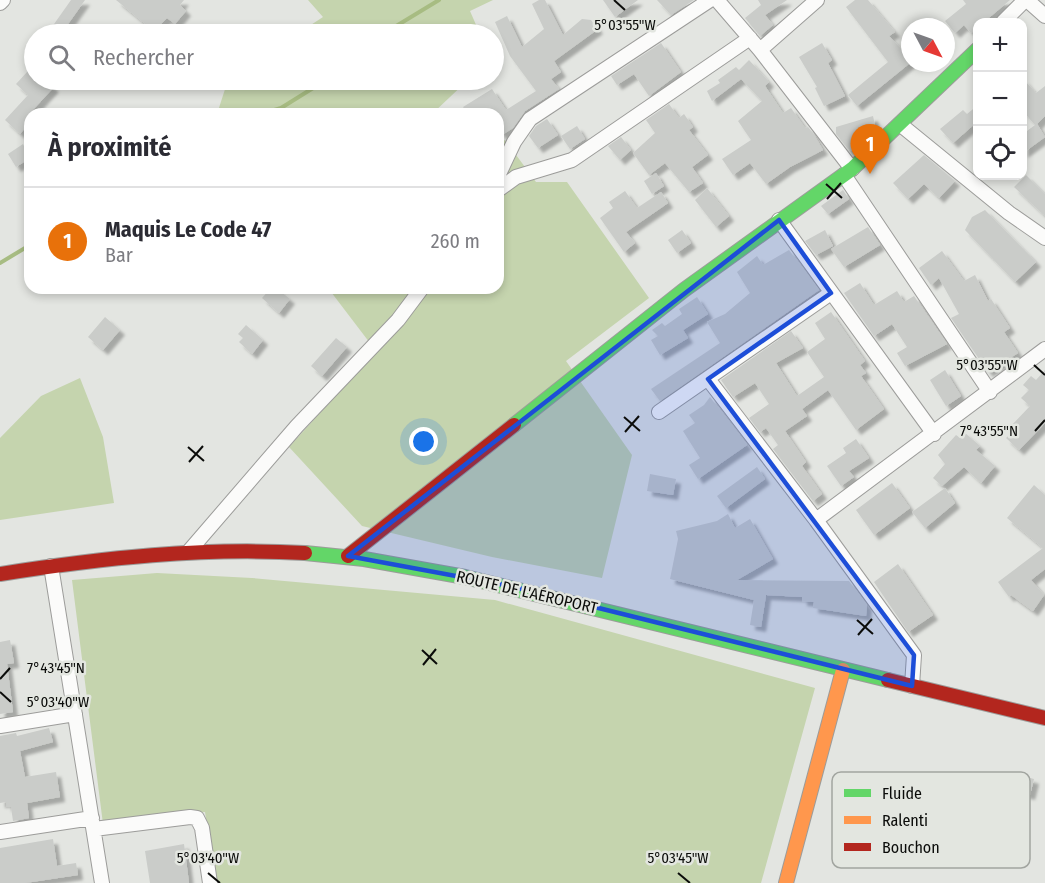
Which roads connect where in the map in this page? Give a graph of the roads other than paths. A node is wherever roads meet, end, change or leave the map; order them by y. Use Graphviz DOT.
graph roads {
  1 [pos="710,0"];
  2 [pos="717,0"];
  3 [pos="817,0"];
  4 [pos="1026,0"];
  5 [pos="1045,16"];
  6 [pos="1007,18"];
  7 [pos="750,38"];
  8 [pos="760,50"];
  9 [pos="973,54"];
  10 [pos="901,125"];
  11 [pos="504,163"];
  12 [pos="848,172"];
  13 [pos="504,186"];
  14 [pos="779,220"];
  15 [pos="1045,238"];
  16 [pos="831,292"];
  17 [pos="418,294"];
  18 [pos="1045,350"];
  19 [pos="708,379"];
  20 [pos="990,392"];
  21 [pos="659,412"];
  22 [pos="934,434"];
  23 [pos="816,520"];
  24 [pos="190,550"];
  25 [pos="348,556"];
  26 [pos="51,566"];
  27 [pos="0,574"];
  28 [pos="843,670"];
  29 [pos="912,686"];
  30 [pos="75,714"];
  31 [pos="1045,718"];
  32 [pos="0,726"];
  33 [pos="93,823"];
  34 [pos="0,832"];
  35 [pos="102,883"];
  36 [pos="210,883"];
  37 [pos="786,883"];
  1 -- 11 [label="street"];
  2 -- 7 [label="street"];
  3 -- 8 [label="street"];
  4 -- 5 [label="street"];
  4 -- 6 [label="street"];
  7 -- 8 [label="street"];
  7 -- 13 [label="street"];
  8 -- 12 [label="street"];
  9 -- 10 [label="main road"];
  10 -- 12 [label="main road"];
  10 -- 15 [label="street"];
  12 -- 14 [label="main road"];
  12 -- 20 [label="street"];
  14 -- 16 [label="street"];
  14 -- 25 [label="main road"];
  16 -- 19 [label="street"];
  16 -- 22 [label="street"];
  17 -- 24 [label="street"];
  18 -- 20 [label="street"];
  19 -- 21 [label="street"];
  19 -- 23 [label="street"];
  20 -- 22 [label="street"];
  22 -- 23 [label="street"];
  23 -- 29 [label="street"];
  24 -- 25 [label="main road, ROUTE DE L'AÉROPORT"];
  24 -- 26 [label="main road, ROUTE DE L'AÉROPORT"];
  25 -- 28 [label="main road, ROUTE DE L'AÉROPORT"];
  26 -- 27 [label="main road, ROUTE DE L'AÉROPORT"];
  26 -- 30 [label="street"];
  28 -- 29 [label="main road, ROUTE DE L'AÉROPORT"];
  28 -- 37 [label="main road"];
  29 -- 31 [label="main road, ROUTE DE L'AÉROPORT"];
  30 -- 32 [label="street"];
  30 -- 33 [label="street"];
  33 -- 34 [label="street"];
  33 -- 35 [label="street"];
  33 -- 36 [label="street"];
}
